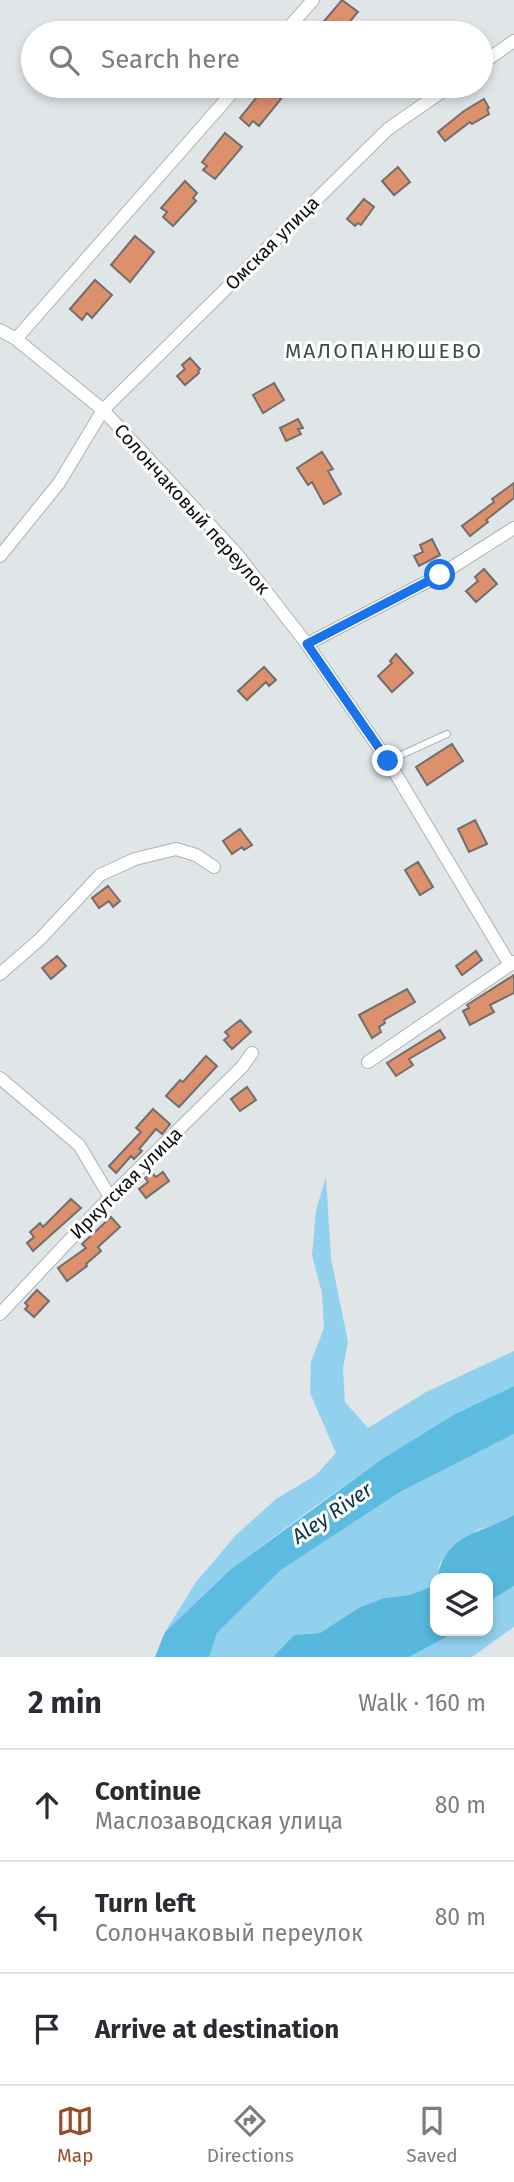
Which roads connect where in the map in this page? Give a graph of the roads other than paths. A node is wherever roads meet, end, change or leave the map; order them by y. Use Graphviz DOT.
graph roads {
  1 [pos="313,0"];
  2 [pos="295,21"];
  3 [pos="514,41"];
  4 [pos="493,56"];
  5 [pos="227,98"];
  6 [pos="433,98"];
  7 [pos="0,330"];
  8 [pos="16,339"];
  9 [pos="103,410"];
  10 [pos="514,528"];
  11 [pos="0,556"];
  12 [pos="307,644"];
  13 [pos="447,734"];
  14 [pos="388,761"];
  15 [pos="214,867"];
  16 [pos="512,963"];
  17 [pos="0,974"];
  18 [pos="252,1053"];
  19 [pos="368,1062"];
  20 [pos="0,1078"];
  21 [pos="110,1197"];
  22 [pos="0,1314"];
  1 -- 2 [label="street"];
  3 -- 4 [label="street"];
  5 -- 8 [label="street"];
  6 -- 9 [label="street, Омская улица"];
  7 -- 8 [label="street, Солончаковый переулок"];
  8 -- 9 [label="street, Солончаковый переулок"];
  9 -- 11 [label="street, Омская улица"];
  9 -- 12 [label="street, Солончаковый переулок"];
  10 -- 12 [label="street"];
  12 -- 14 [label="street, Солончаковый переулок"];
  13 -- 14 [label="lane"];
  14 -- 16 [label="street, Солончаковый переулок"];
  15 -- 17 [label="street"];
  16 -- 19 [label="street"];
  18 -- 21 [label="street, Иркутская улица"];
  20 -- 21 [label="street"];
  21 -- 22 [label="street, Иркутская улица"];
}
